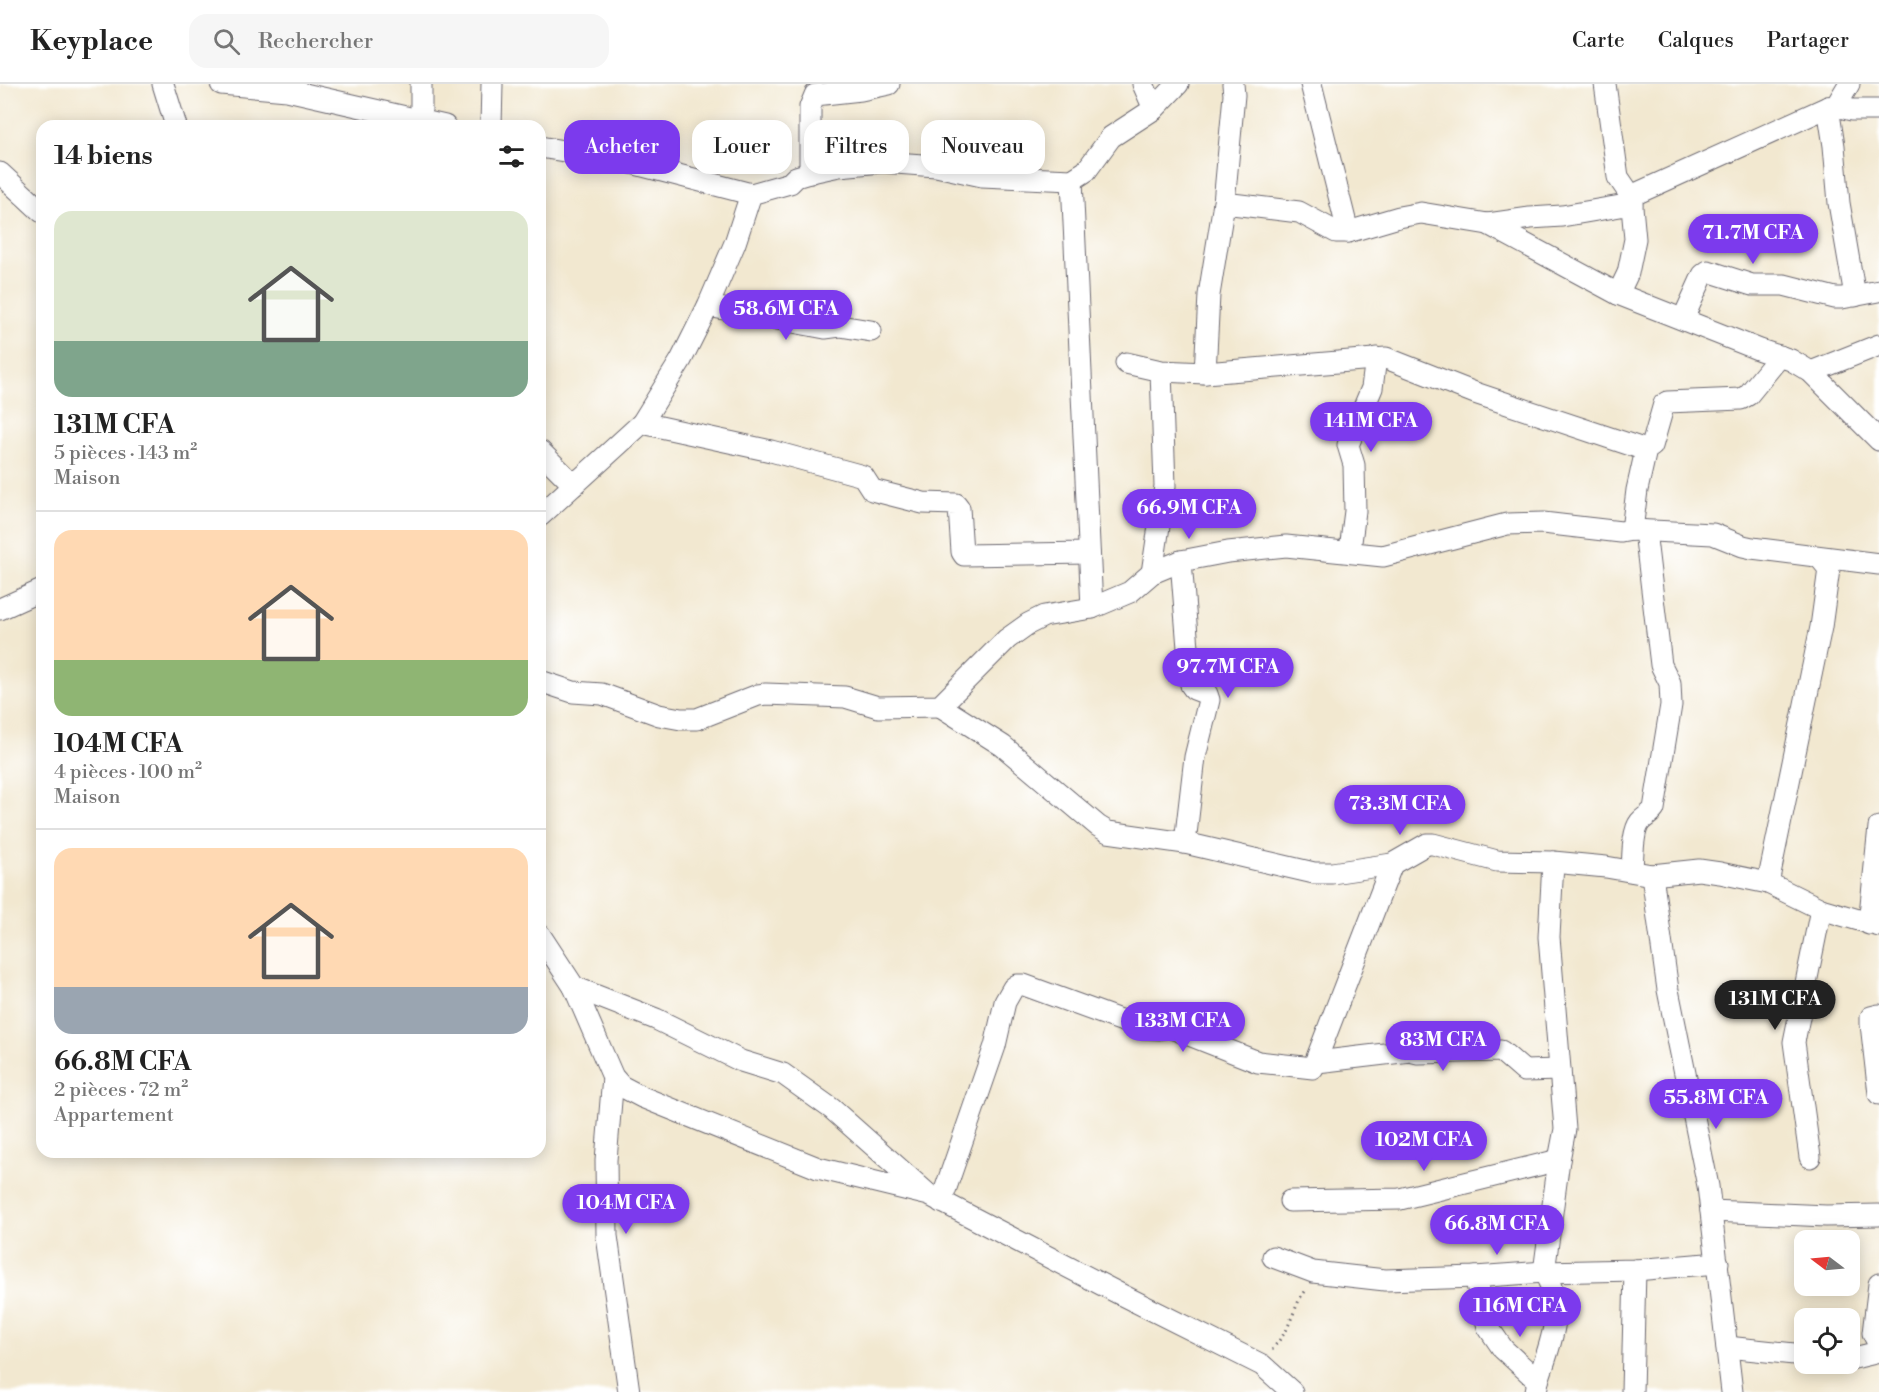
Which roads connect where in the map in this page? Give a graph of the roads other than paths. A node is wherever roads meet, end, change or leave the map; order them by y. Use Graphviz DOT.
graph roads {
  1 [pos="163,84"];
  2 [pos="221,84"];
  3 [pos="421,84"];
  4 [pos="492,84"];
  5 [pos="889,84"];
  6 [pos="1143,84"];
  7 [pos="1178,84"];
  8 [pos="1233,84"];
  9 [pos="1311,84"];
  10 [pos="1605,84"];
  11 [pos="1849,84"];
  12 [pos="255,86"];
  13 [pos="1832,107"];
  14 [pos="1154,109"];
  15 [pos="1879,110"];
  16 [pos="174,120"];
  17 [pos="417,120"];
  18 [pos="421,120"];
  19 [pos="490,120"];
  20 [pos="810,120"];
  21 [pos="546,148"];
  22 [pos="909,164"];
  23 [pos="0,173"];
  24 [pos="806,174"];
  25 [pos="1072,180"];
  26 [pos="751,194"];
  27 [pos="1632,200"];
  28 [pos="1224,203"];
  29 [pos="36,206"];
  30 [pos="1488,224"];
  31 [pos="1348,232"];
  32 [pos="1879,291"];
  33 [pos="1618,294"];
  34 [pos="1854,296"];
  35 [pos="708,306"];
  36 [pos="1683,319"];
  37 [pos="871,331"];
  38 [pos="1879,345"];
  39 [pos="1780,356"];
  40 [pos="1376,358"];
  41 [pos="1126,363"];
  42 [pos="1161,371"];
  43 [pos="1811,372"];
  44 [pos="1205,373"];
  45 [pos="642,423"];
  46 [pos="1879,440"];
  47 [pos="1646,450"];
  48 [pos="546,458"];
  49 [pos="574,485"];
  50 [pos="546,511"];
  51 [pos="1639,531"];
  52 [pos="1351,551"];
  53 [pos="1089,553"];
  54 [pos="1820,558"];
  55 [pos="1181,561"];
  56 [pos="1879,564"];
  57 [pos="1152,573"];
  58 [pos="36,593"];
  59 [pos="1092,608"];
  60 [pos="0,609"];
  61 [pos="546,683"];
  62 [pos="940,706"];
  63 [pos="1879,827"];
  64 [pos="1185,843"];
  65 [pos="1553,862"];
  66 [pos="1392,864"];
  67 [pos="1642,873"];
  68 [pos="1768,883"];
  69 [pos="1821,909"];
  70 [pos="1874,925"];
  71 [pos="546,944"];
  72 [pos="574,987"];
  73 [pos="1879,1015"];
  74 [pos="1317,1062"];
  75 [pos="1560,1070"];
  76 [pos="613,1077"];
  77 [pos="1879,1092"];
  78 [pos="1810,1157"];
  79 [pos="1559,1160"];
  80 [pos="935,1198"];
  81 [pos="1290,1201"];
  82 [pos="1712,1210"];
  83 [pos="1879,1215"];
  84 [pos="1273,1257"];
  85 [pos="1718,1263"];
  86 [pos="1635,1270"];
  87 [pos="1544,1272"];
  88 [pos="1475,1277"];
  89 [pos="1879,1284"];
  90 [pos="1879,1346"];
  91 [pos="1727,1347"];
  92 [pos="1879,1352"];
  93 [pos="1794,1354"];
  94 [pos="1860,1357"];
  95 [pos="1537,1387"];
  96 [pos="629,1392"];
  97 [pos="1292,1392"];
  98 [pos="1632,1392"];
  99 [pos="1732,1392"];
  1 -- 16 [label="street"];
  2 -- 12 [label="street"];
  3 -- 18 [label="street"];
  4 -- 19 [label="street"];
  5 -- 20 [label="street"];
  6 -- 14 [label="street"];
  7 -- 14 [label="street"];
  8 -- 28 [label="street"];
  9 -- 31 [label="street"];
  10 -- 27 [label="street"];
  11 -- 13 [label="street"];
  12 -- 17 [label="street"];
  13 -- 15 [label="street"];
  13 -- 27 [label="street"];
  13 -- 34 [label="street"];
  14 -- 25 [label="street"];
  21 -- 26 [label="street"];
  22 -- 25 [label="street"];
  23 -- 29 [label="street"];
  24 -- 26 [label="street"];
  25 -- 53 [label="street"];
  26 -- 35 [label="street"];
  27 -- 30 [label="street"];
  27 -- 33 [label="street"];
  28 -- 31 [label="street"];
  28 -- 44 [label="street"];
  30 -- 31 [label="street"];
  30 -- 33 [label="street"];
  32 -- 34 [label="street"];
  33 -- 36 [label="street"];
  34 -- 36 [label="street"];
  35 -- 37 [label="street"];
  35 -- 45 [label="street"];
  36 -- 39 [label="street"];
  38 -- 43 [label="street"];
  39 -- 43 [label="street"];
  39 -- 47 [label="street"];
  40 -- 44 [label="street"];
  40 -- 47 [label="street"];
  40 -- 52 [label="street"];
  41 -- 42 [label="street"];
  42 -- 44 [label="street"];
  42 -- 57 [label="street"];
  43 -- 46 [label="street"];
  45 -- 49 [label="street"];
  45 -- 53 [label="street"];
  47 -- 51 [label="street"];
  48 -- 49 [label="street"];
  49 -- 50 [label="street"];
  51 -- 52 [label="street"];
  51 -- 54 [label="street"];
  51 -- 67 [label="street"];
  52 -- 55 [label="street"];
  53 -- 59 [label="street"];
  54 -- 56 [label="street"];
  54 -- 68 [label="street"];
  55 -- 57 [label="street"];
  55 -- 64 [label="street"];
  57 -- 59 [label="street"];
  58 -- 60 [label="street"];
  59 -- 62 [label="street"];
  61 -- 62 [label="street"];
  62 -- 64 [label="street"];
  63 -- 70 [label="street"];
  64 -- 66 [label="street"];
  65 -- 66 [label="street"];
  65 -- 67 [label="street"];
  65 -- 75 [label="street"];
  66 -- 74 [label="street"];
  67 -- 68 [label="street"];
  67 -- 82 [label="street"];
  68 -- 69 [label="street"];
  69 -- 70 [label="street"];
  69 -- 78 [label="street"];
  71 -- 72 [label="street"];
  72 -- 76 [label="street"];
  72 -- 80 [label="street"];
  73 -- 77 [label="street"];
  74 -- 75 [label="street"];
  74 -- 80 [label="street"];
  75 -- 79 [label="street"];
  76 -- 80 [label="street"];
  76 -- 96 [label="street"];
  79 -- 81 [label="street"];
  79 -- 87 [label="street"];
  80 -- 97 [label="street"];
  82 -- 83 [label="street"];
  82 -- 85 [label="street"];
  84 -- 88 [label="street"];
  85 -- 86 [label="street"];
  85 -- 91 [label="street"];
  86 -- 87 [label="street"];
  86 -- 98 [label="street"];
  87 -- 88 [label="street"];
  87 -- 95 [label="street"];
  88 -- 95 [label="street"];
  89 -- 90 [label="street"];
  91 -- 93 [label="street"];
  91 -- 99 [label="street"];
  92 -- 94 [label="street"];
}
